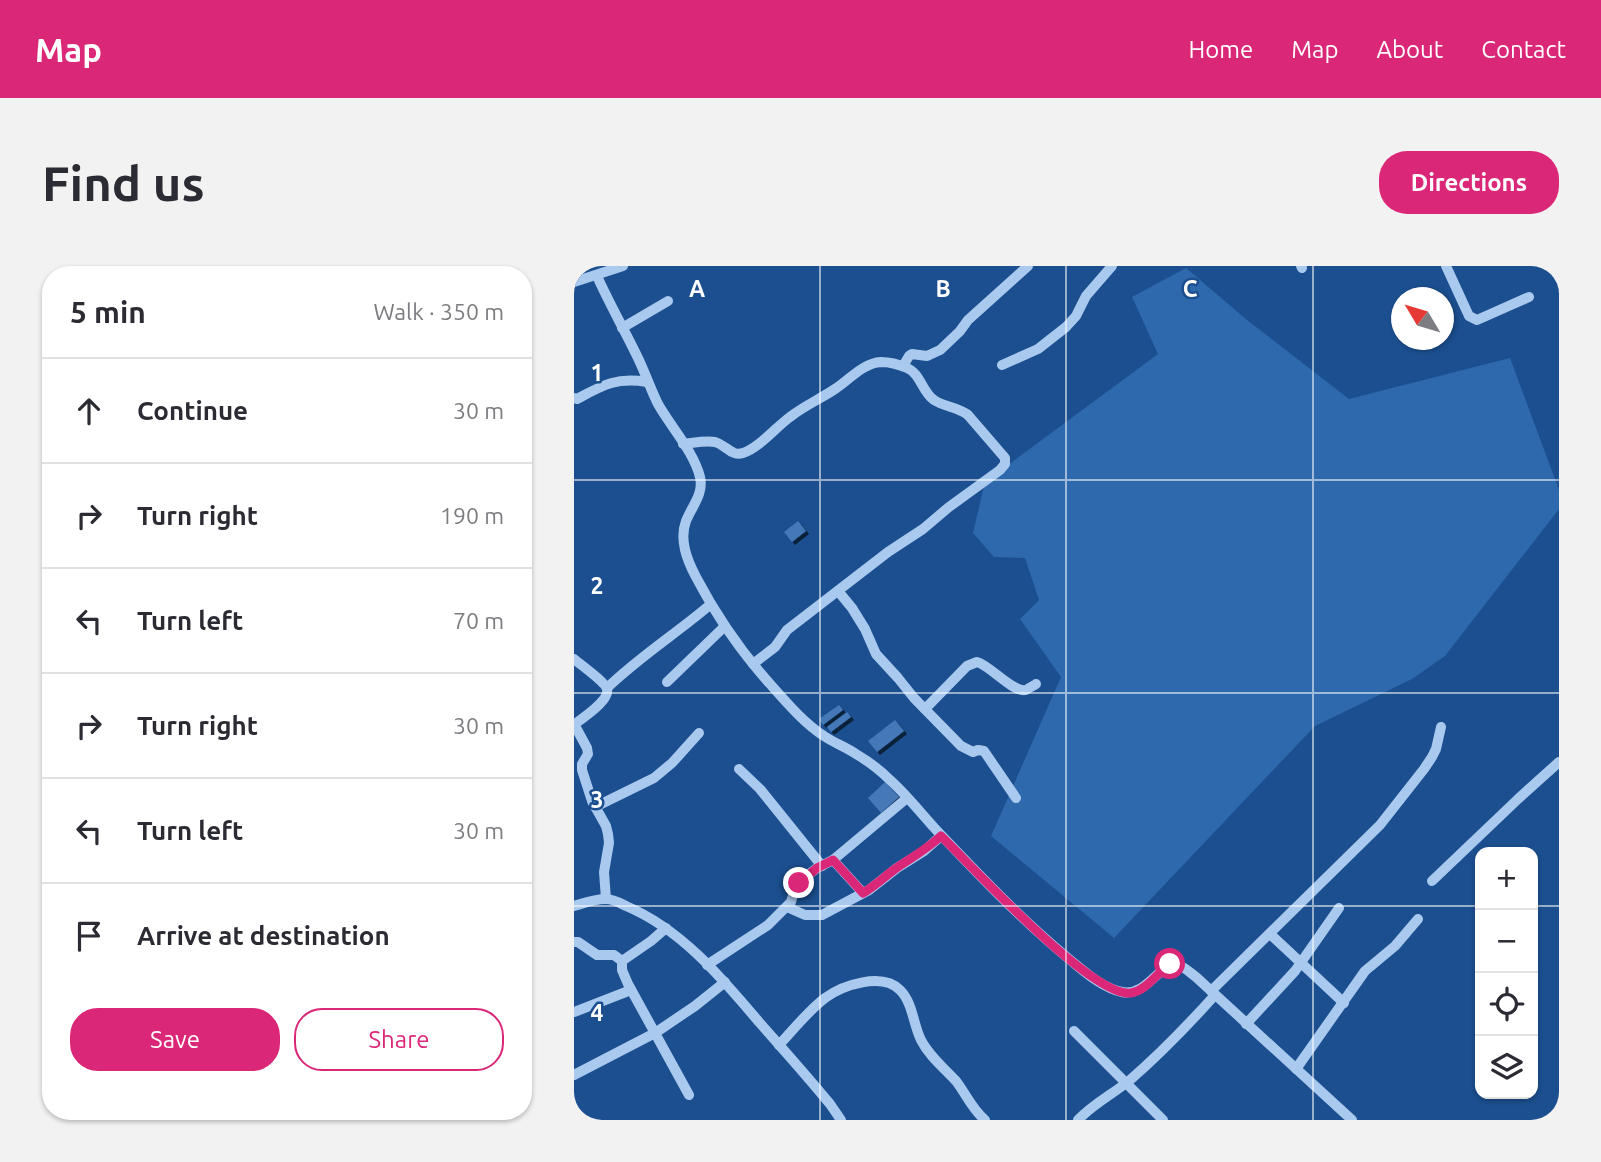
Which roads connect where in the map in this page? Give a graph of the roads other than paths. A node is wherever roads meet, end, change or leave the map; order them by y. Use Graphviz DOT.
graph roads {
  1 [pos="623,266"];
  2 [pos="1028,266"];
  3 [pos="1112,266"];
  4 [pos="1446,266"];
  5 [pos="597,275"];
  6 [pos="574,282"];
  7 [pos="1529,297"];
  8 [pos="668,301"];
  9 [pos="622,328"];
  10 [pos="1002,365"];
  11 [pos="903,366"];
  12 [pos="647,382"];
  13 [pos="574,398"];
  14 [pos="683,444"];
  15 [pos="838,591"];
  16 [pos="711,604"];
  17 [pos="725,626"];
  18 [pos="574,659"];
  19 [pos="753,664"];
  20 [pos="667,682"];
  21 [pos="1036,684"];
  22 [pos="607,688"];
  23 [pos="925,709"];
  24 [pos="574,724"];
  25 [pos="1441,727"];
  26 [pos="699,733"];
  27 [pos="1559,762"];
  28 [pos="739,769"];
  29 [pos="907,798"];
  30 [pos="1016,798"];
  31 [pos="595,807"];
  32 [pos="941,836"];
  33 [pos="833,860"];
  34 [pos="822,866"];
  35 [pos="1432,881"];
  36 [pos="863,893"];
  37 [pos="606,899"];
  38 [pos="574,906"];
  39 [pos="787,907"];
  40 [pos="1339,908"];
  41 [pos="1418,919"];
  42 [pos="666,928"];
  43 [pos="1270,933"];
  44 [pos="574,942"];
  45 [pos="622,961"];
  46 [pos="1301,962"];
  47 [pos="708,965"];
  48 [pos="725,982"];
  49 [pos="631,990"];
  50 [pos="1213,993"];
  51 [pos="1344,1003"];
  52 [pos="574,1012"];
  53 [pos="1246,1024"];
  54 [pos="1074,1031"];
  55 [pos="655,1033"];
  56 [pos="779,1045"];
  57 [pos="1296,1069"];
  58 [pos="574,1075"];
  59 [pos="1125,1083"];
  60 [pos="689,1095"];
  61 [pos="841,1120"];
  62 [pos="985,1120"];
  63 [pos="1078,1120"];
  64 [pos="1163,1120"];
  65 [pos="1352,1120"];
  1 -- 5 [label="street"];
  2 -- 11 [label="street"];
  3 -- 10 [label="street"];
  4 -- 7 [label="street"];
  5 -- 6 [label="street"];
  5 -- 9 [label="street"];
  8 -- 9 [label="street"];
  9 -- 12 [label="street"];
  11 -- 14 [label="street"];
  11 -- 15 [label="street"];
  12 -- 13 [label="street"];
  12 -- 14 [label="street"];
  14 -- 16 [label="street"];
  15 -- 19 [label="street"];
  15 -- 23 [label="street"];
  16 -- 17 [label="street"];
  16 -- 22 [label="street"];
  17 -- 19 [label="street"];
  17 -- 20 [label="street"];
  18 -- 22 [label="street"];
  19 -- 29 [label="street"];
  21 -- 23 [label="street"];
  22 -- 24 [label="street"];
  23 -- 30 [label="street"];
  24 -- 31 [label="street"];
  25 -- 43 [label="street"];
  26 -- 31 [label="street"];
  27 -- 35 [label="street"];
  28 -- 34 [label="street"];
  29 -- 32 [label="street"];
  29 -- 33 [label="street"];
  31 -- 37 [label="street"];
  32 -- 36 [label="street"];
  32 -- 50 [label="street"];
  33 -- 34 [label="street"];
  33 -- 36 [label="street"];
  34 -- 39 [label="street"];
  36 -- 39 [label="street"];
  37 -- 38 [label="street"];
  37 -- 42 [label="street"];
  39 -- 47 [label="street"];
  40 -- 46 [label="street"];
  41 -- 51 [label="street"];
  42 -- 45 [label="street"];
  42 -- 47 [label="street"];
  43 -- 46 [label="street"];
  43 -- 50 [label="street"];
  44 -- 45 [label="street"];
  45 -- 49 [label="street"];
  46 -- 51 [label="street"];
  46 -- 53 [label="street"];
  47 -- 48 [label="street"];
  48 -- 55 [label="street"];
  48 -- 56 [label="street"];
  49 -- 52 [label="street"];
  49 -- 55 [label="street"];
  50 -- 53 [label="street"];
  50 -- 59 [label="street"];
  51 -- 57 [label="street"];
  53 -- 57 [label="street"];
  54 -- 59 [label="street"];
  55 -- 58 [label="street"];
  55 -- 60 [label="street"];
  56 -- 61 [label="street"];
  56 -- 62 [label="street"];
  57 -- 65 [label="street"];
  59 -- 63 [label="street"];
  59 -- 64 [label="street"];
}
